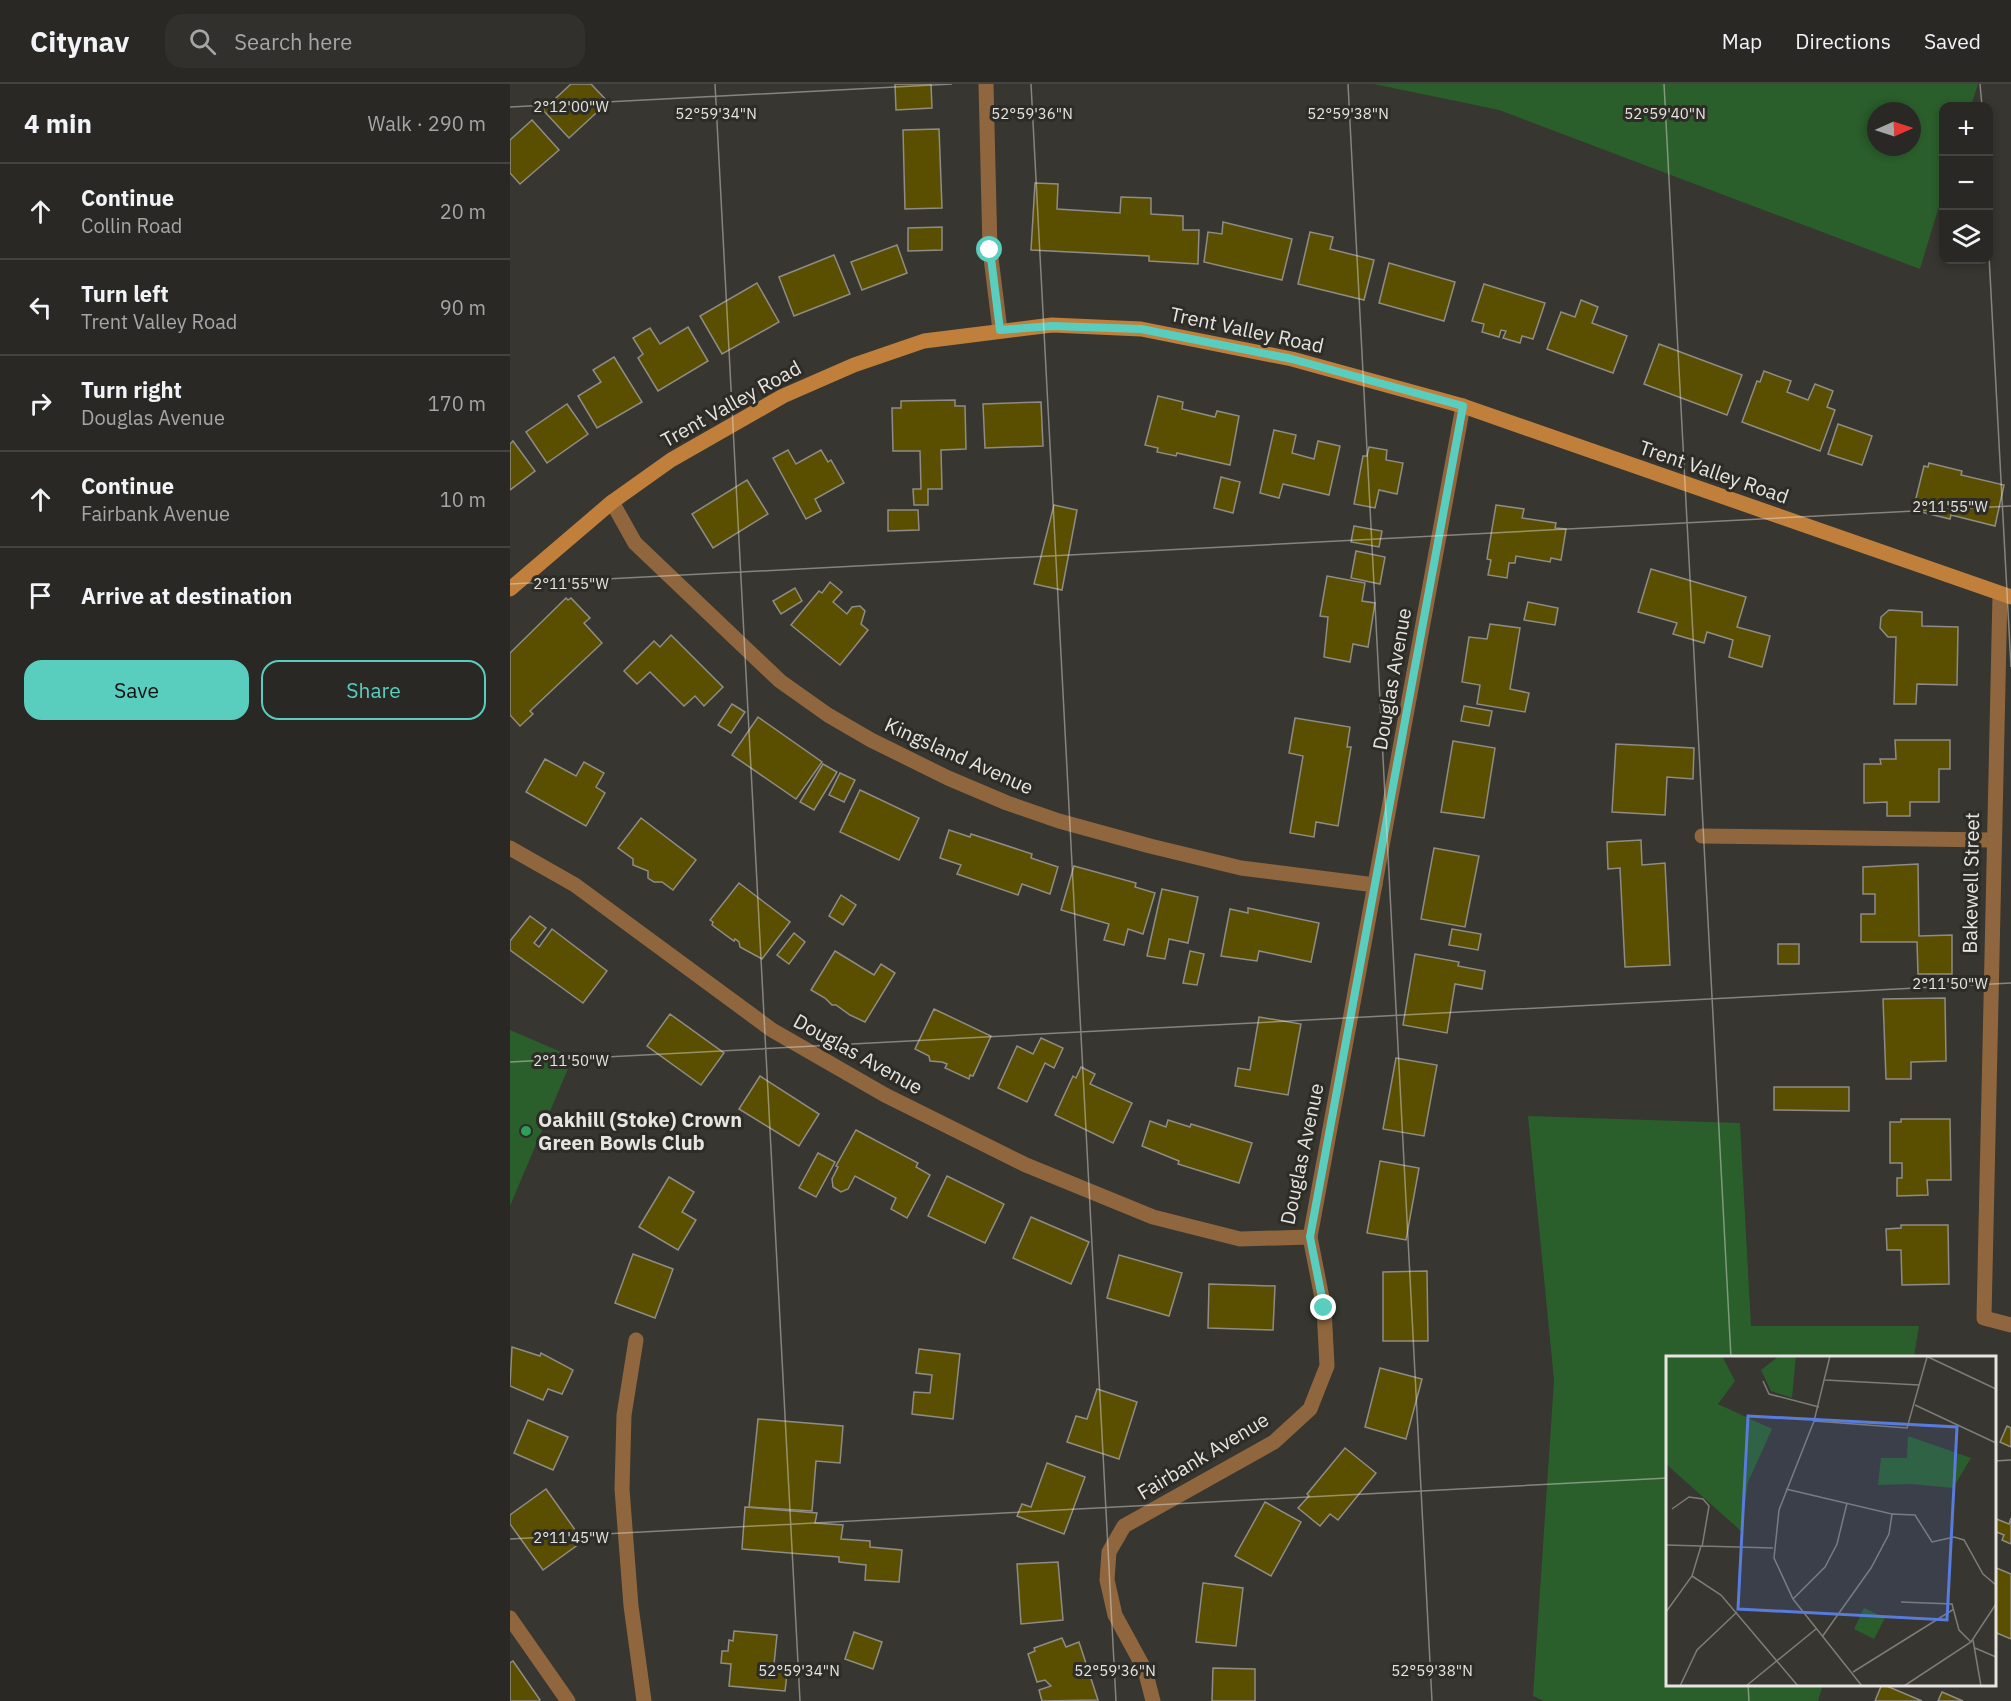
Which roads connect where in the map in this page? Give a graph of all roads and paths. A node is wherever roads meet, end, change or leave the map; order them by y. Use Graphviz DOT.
graph roads {
  1 [pos="986,84"];
  2 [pos="1000,330"];
  3 [pos="1463,406"];
  4 [pos="612,502"];
  5 [pos="510,589"];
  6 [pos="2006,595"];
  7 [pos="1701,836"];
  8 [pos="1993,840"];
  9 [pos="510,848"];
  10 [pos="1376,885"];
  11 [pos="1310,1237"];
  12 [pos="2011,1325"];
  13 [pos="636,1340"];
  14 [pos="510,1618"];
  15 [pos="568,1701"];
  16 [pos="644,1701"];
  17 [pos="1153,1701"];
  1 -- 2 [label="street"];
  2 -- 3 [label="street, Trent Valley Road"];
  2 -- 4 [label="street, Trent Valley Road"];
  3 -- 6 [label="street, Trent Valley Road"];
  3 -- 10 [label="street, Douglas Avenue"];
  4 -- 5 [label="street, Trent Valley Road"];
  4 -- 10 [label="street, Kingsland Avenue"];
  6 -- 8 [label="street, Bakewell Street"];
  7 -- 8 [label="street"];
  8 -- 12 [label="street, Bakewell Street"];
  9 -- 11 [label="street, Douglas Avenue"];
  10 -- 11 [label="street, Douglas Avenue"];
  11 -- 17 [label="street, Fairbank Avenue"];
  13 -- 16 [label="street"];
  14 -- 15 [label="street"];
}
